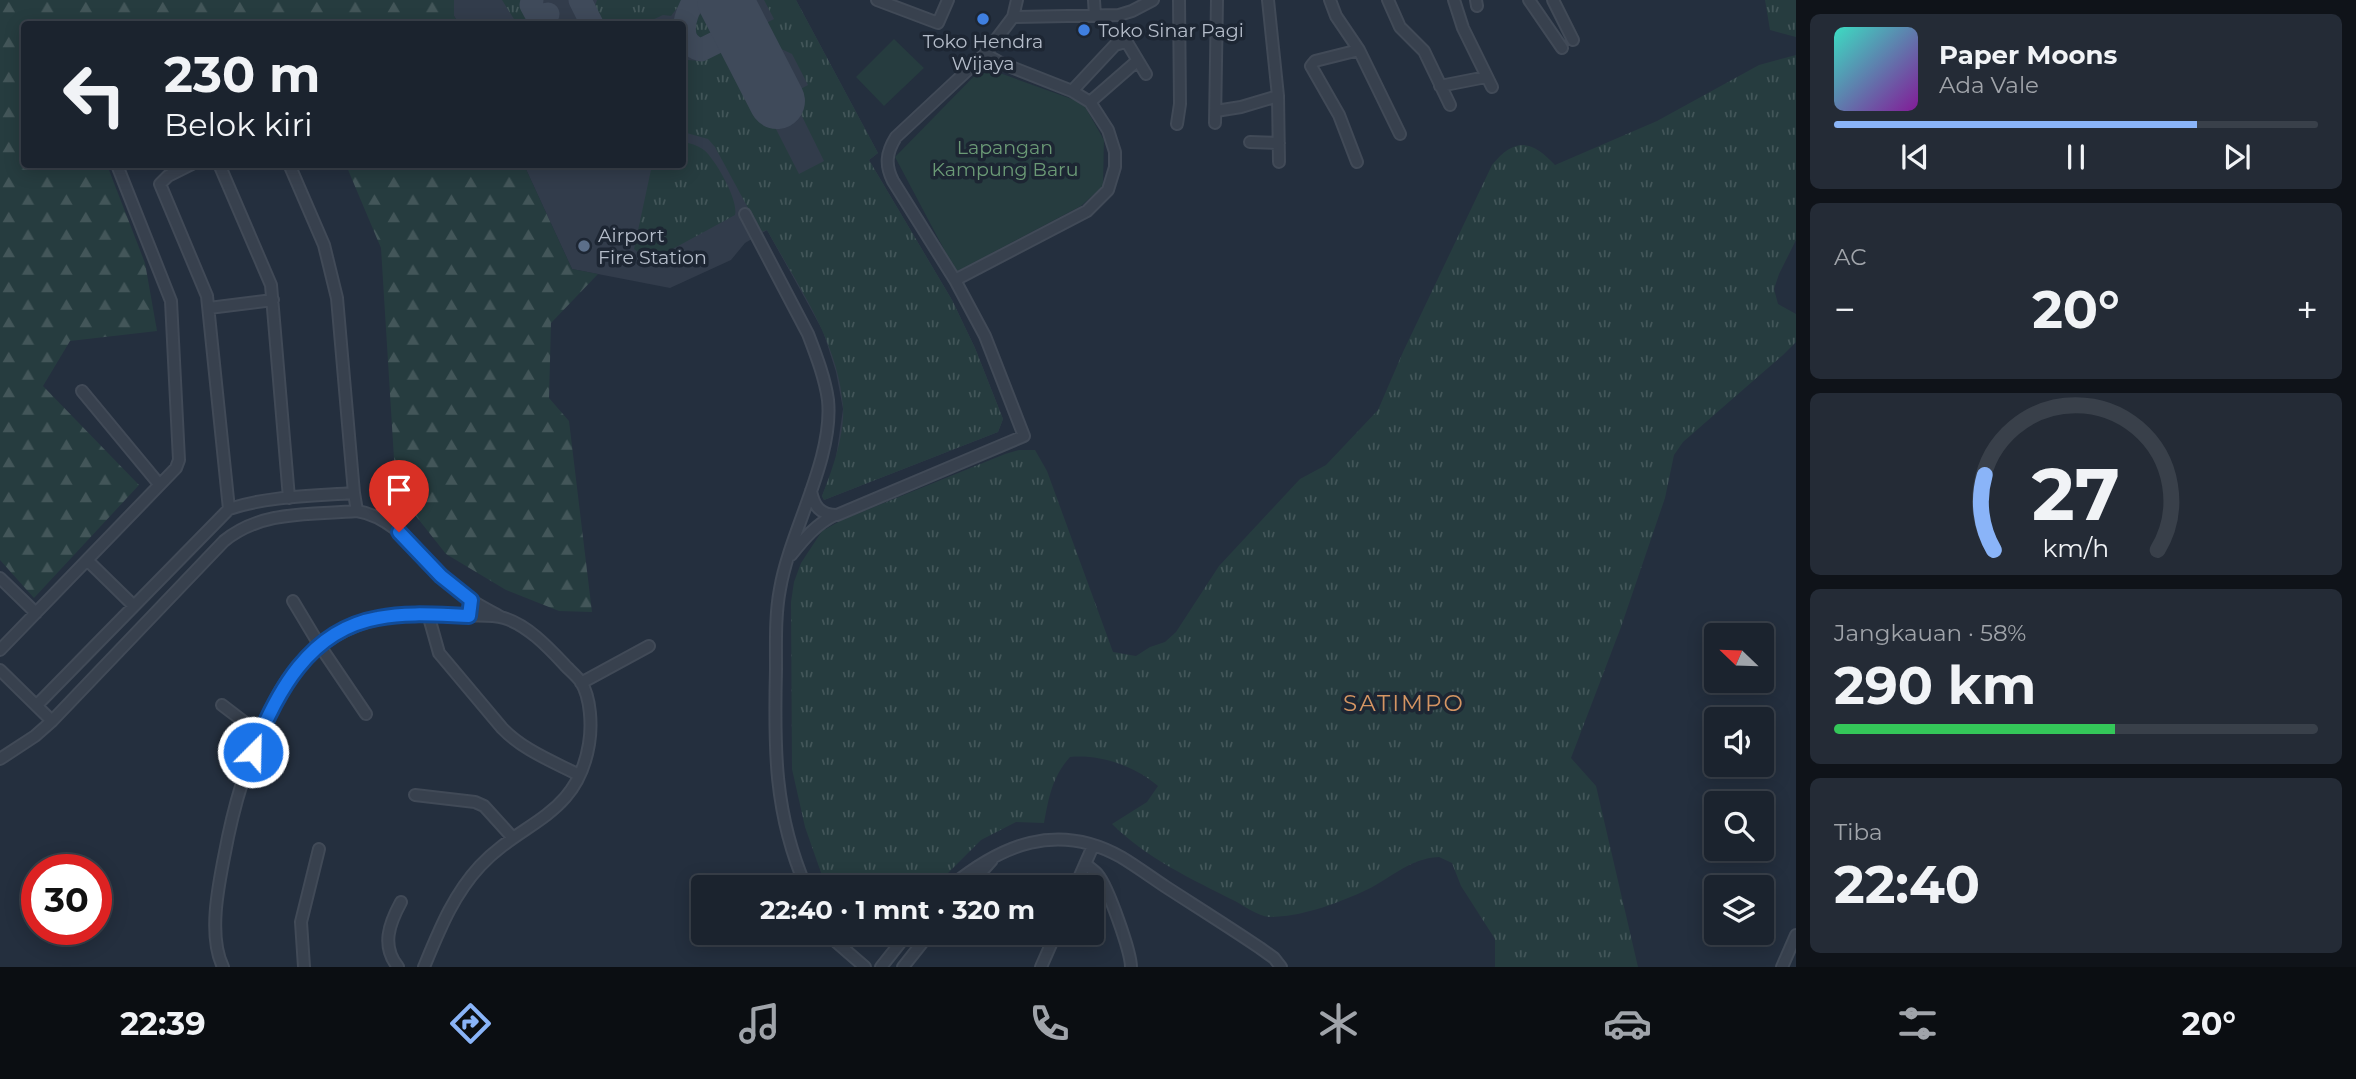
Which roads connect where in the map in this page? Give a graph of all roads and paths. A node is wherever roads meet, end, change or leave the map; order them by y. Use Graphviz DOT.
graph roads {
  1 [pos="877,0"];
  2 [pos="948,0"];
  3 [pos="1017,0"];
  4 [pos="1094,0"];
  5 [pos="1153,0"];
  6 [pos="1179,0"];
  7 [pos="1217,0"];
  8 [pos="1268,0"];
  9 [pos="1330,0"];
  10 [pos="1388,0"];
  11 [pos="1454,0"];
  12 [pos="1529,0"];
  13 [pos="1553,0"];
  14 [pos="1139,4"];
  15 [pos="1095,16"];
  16 [pos="1013,18"];
  17 [pos="1573,40"];
  18 [pos="1562,48"];
  19 [pos="1359,50"];
  20 [pos="985,54"];
  21 [pos="1137,61"];
  22 [pos="1146,74"];
  23 [pos="1440,86"];
  24 [pos="1072,91"];
  25 [pos="1279,96"];
  26 [pos="1090,102"];
  27 [pos="1450,105"];
  28 [pos="1216,111"];
  29 [pos="1215,123"];
  30 [pos="1177,124"];
  31 [pos="1400,134"];
  32 [pos="1250,142"];
  33 [pos="1279,143"];
  34 [pos="1279,162"];
  35 [pos="1357,162"];
  36 [pos="118,168"];
  37 [pos="184,168"];
  38 [pos="221,168"];
  39 [pos="291,168"];
  40 [pos="745,214"];
  41 [pos="955,280"];
  42 [pos="273,300"];
  43 [pos="209,309"];
  44 [pos="82,391"];
  45 [pos="159,484"];
  46 [pos="811,491"];
  47 [pos="354,493"];
  48 [pos="289,498"];
  49 [pos="229,509"];
  50 [pos="357,511"];
  51 [pos="836,514"];
  52 [pos="787,560"];
  53 [pos="88,561"];
  54 [pos="0,578"];
  55 [pos="471,600"];
  56 [pos="293,601"];
  57 [pos="134,606"];
  58 [pos="36,613"];
  59 [pos="428,614"];
  60 [pos="469,616"];
  61 [pos="503,618"];
  62 [pos="320,646"];
  63 [pos="649,646"];
  64 [pos="0,650"];
  65 [pos="0,670"];
  66 [pos="582,683"];
  67 [pos="37,705"];
  68 [pos="222,705"];
  69 [pos="366,713"];
  70 [pos="52,721"];
  71 [pos="260,734"];
  72 [pos="0,759"];
  73 [pos="579,775"];
  74 [pos="415,795"];
  75 [pos="513,838"];
  76 [pos="1093,846"];
  77 [pos="319,849"];
  78 [pos="997,855"];
  79 [pos="1085,864"];
  80 [pos="801,875"];
  81 [pos="964,875"];
  82 [pos="979,875"];
  83 [pos="1080,875"];
  84 [pos="401,902"];
  85 [pos="1796,935"];
  86 [pos="839,945"];
  87 [pos="898,945"];
  88 [pos="920,945"];
  89 [pos="1051,945"];
  90 [pos="223,967"];
  91 [pos="304,967"];
  92 [pos="398,967"];
  93 [pos="424,967"];
  94 [pos="864,967"];
  95 [pos="881,967"];
  96 [pos="903,967"];
  97 [pos="1041,967"];
  98 [pos="1131,967"];
  99 [pos="1281,967"];
  100 [pos="1782,967"];
  1 -- 2 [label="street"];
  3 -- 16 [label="street"];
  4 -- 15 [label="street"];
  5 -- 14 [label="street"];
  6 -- 30 [label="street"];
  7 -- 28 [label="street"];
  8 -- 25 [label="street"];
  9 -- 19 [label="street"];
  10 -- 23 [label="street"];
  11 -- 23 [label="street"];
  12 -- 18 [label="street"];
  13 -- 17 [label="street"];
  14 -- 15 [label="street"];
  15 -- 16 [label="street"];
  16 -- 20 [label="street"];
  19 -- 31 [label="street"];
  19 -- 35 [label="street"];
  20 -- 24 [label="street"];
  20 -- 41 [label="street"];
  21 -- 22 [label="street"];
  21 -- 24 [label="street"];
  21 -- 26 [label="street"];
  23 -- 27 [label="street"];
  24 -- 26 [label="street"];
  25 -- 28 [label="street"];
  25 -- 33 [label="street"];
  26 -- 41 [label="street"];
  28 -- 29 [label="street"];
  32 -- 33 [label="street"];
  33 -- 34 [label="street"];
  36 -- 45 [label="street"];
  37 -- 43 [label="street"];
  38 -- 42 [label="street"];
  39 -- 47 [label="street"];
  40 -- 46 [label="street"];
  41 -- 51 [label="street"];
  42 -- 43 [label="street"];
  42 -- 48 [label="street"];
  43 -- 49 [label="street"];
  44 -- 45 [label="street"];
  45 -- 53 [label="street"];
  46 -- 51 [label="street"];
  46 -- 52 [label="street"];
  47 -- 48 [label="street"];
  47 -- 50 [label="street"];
  48 -- 49 [label="street"];
  49 -- 57 [label="street"];
  50 -- 55 [label="street"];
  50 -- 70 [label="street"];
  51 -- 52 [label="street"];
  52 -- 80 [label="street"];
  53 -- 57 [label="street"];
  53 -- 58 [label="street"];
  54 -- 58 [label="street"];
  55 -- 60 [label="street"];
  55 -- 61 [label="street"];
  56 -- 62 [label="street"];
  57 -- 67 [label="street"];
  58 -- 64 [label="street"];
  59 -- 60 [label="street"];
  59 -- 62 [label="street"];
  59 -- 73 [label="street"];
  60 -- 61 [label="street"];
  61 -- 66 [label="street"];
  62 -- 69 [label="street"];
  62 -- 71 [label="street"];
  63 -- 66 [label="street"];
  65 -- 67 [label="street"];
  66 -- 73 [label="street"];
  67 -- 70 [label="street"];
  68 -- 71 [label="street"];
  70 -- 72 [label="street"];
  71 -- 90 [label="street"];
  73 -- 75 [label="street"];
  74 -- 75 [label="street"];
  75 -- 93 [label="street"];
  76 -- 78 [label="street"];
  76 -- 79 [label="street"];
  76 -- 99 [label="street"];
  77 -- 91 [label="street"];
  78 -- 81 [label="street"];
  78 -- 82 [label="street"];
  79 -- 83 [label="street"];
  79 -- 98 [label="street"];
  84 -- 92 [label="street"];
  85 -- 100 [label="street"];
  86 -- 94 [label="street"];
  87 -- 95 [label="street"];
  88 -- 96 [label="street"];
  89 -- 97 [label="street"];
}
